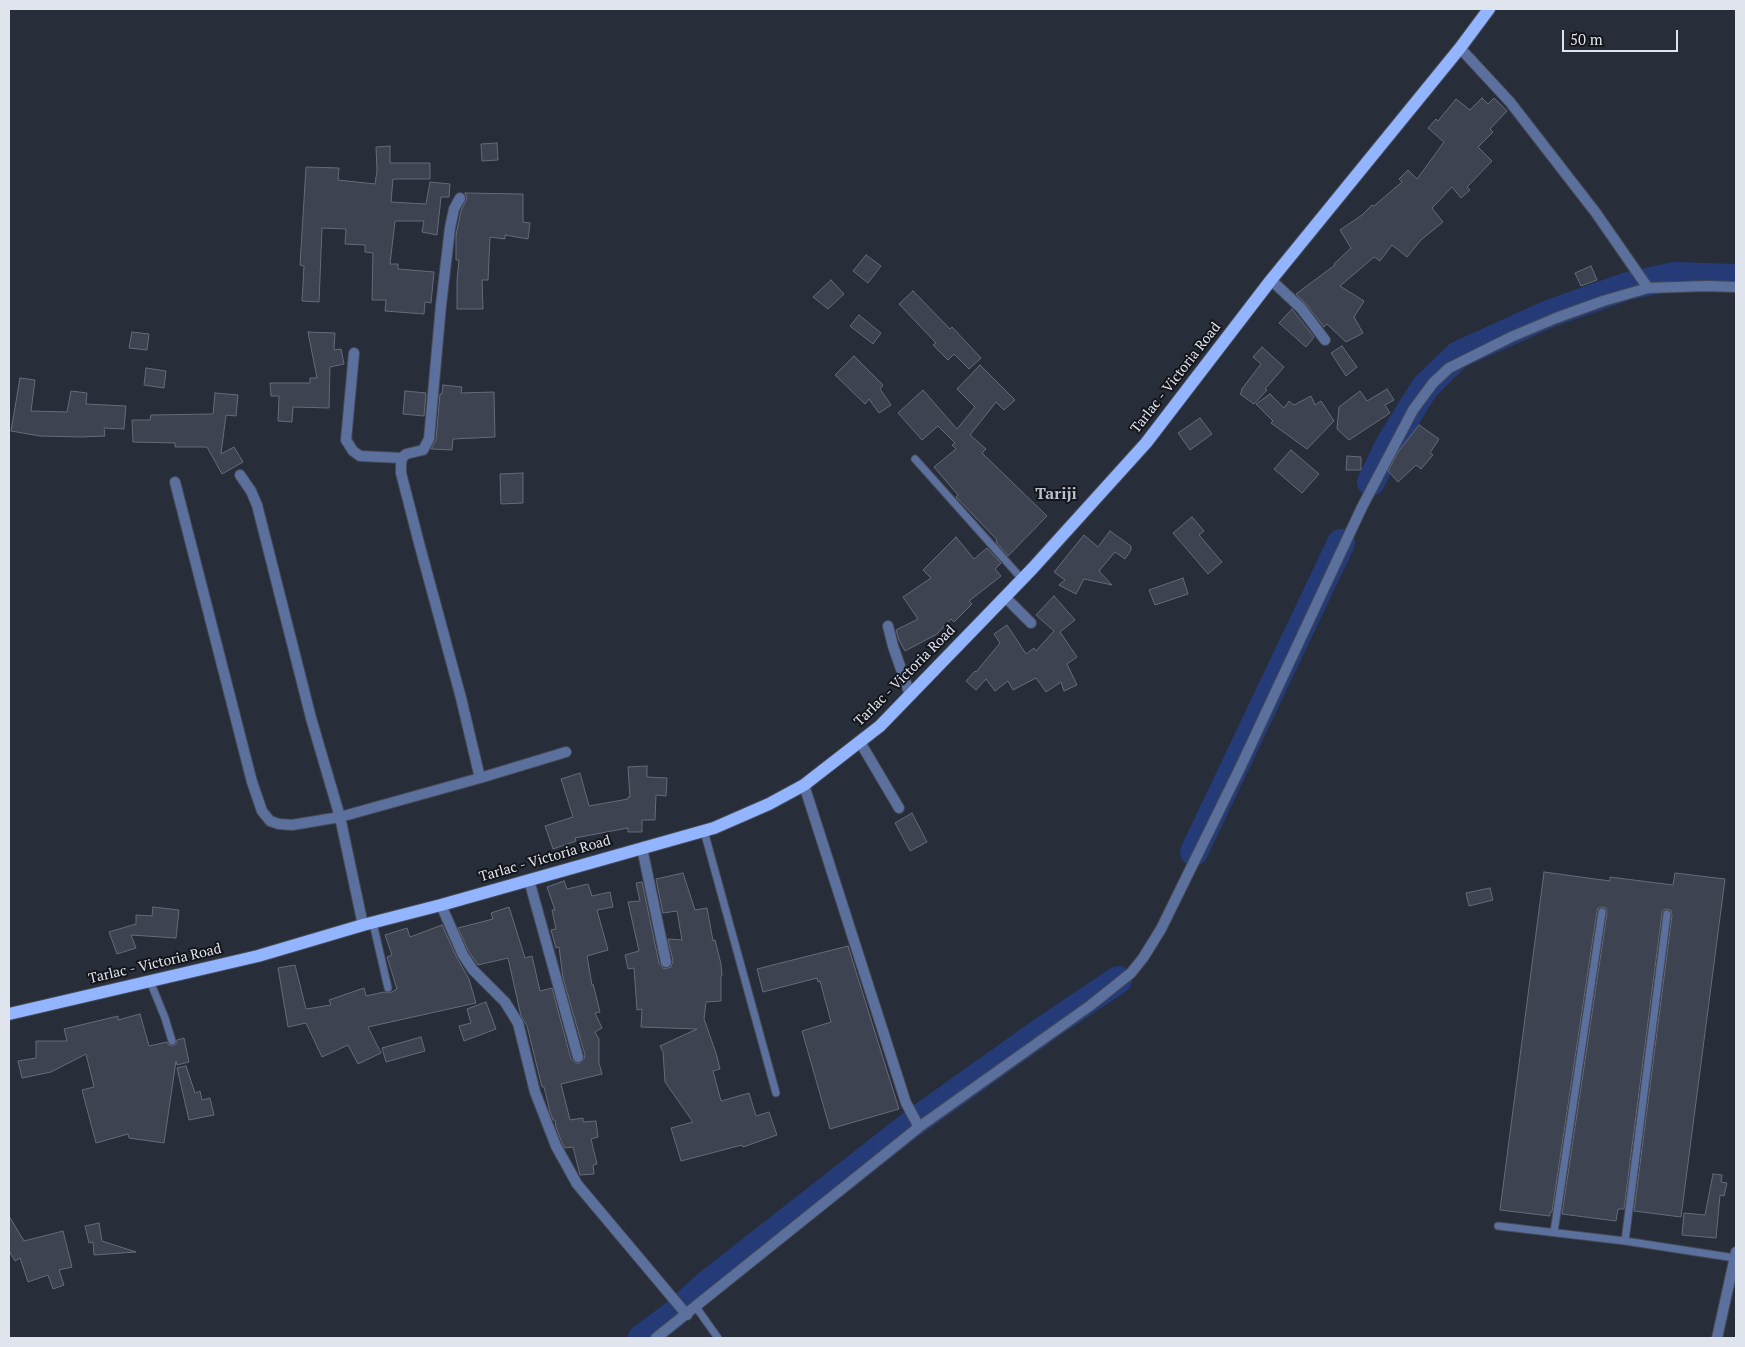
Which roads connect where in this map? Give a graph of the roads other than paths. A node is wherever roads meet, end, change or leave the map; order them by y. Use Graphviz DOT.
graph roads {
  1 [pos="1489,9"];
  2 [pos="1460,48"];
  3 [pos="460,198"];
  4 [pos="1271,280"];
  5 [pos="1736,287"];
  6 [pos="1648,288"];
  7 [pos="1324,340"];
  8 [pos="354,353"];
  9 [pos="402,458"];
  10 [pos="915,459"];
  11 [pos="240,475"];
  12 [pos="175,482"];
  13 [pos="1022,579"];
  14 [pos="1005,597"];
  15 [pos="1031,623"];
  16 [pos="888,626"];
  17 [pos="910,695"];
  18 [pos="860,742"];
  19 [pos="566,752"];
  20 [pos="480,778"];
  21 [pos="804,785"];
  22 [pos="899,808"];
  23 [pos="340,817"];
  24 [pos="704,831"];
  25 [pos="642,848"];
  26 [pos="529,880"];
  27 [pos="441,905"];
  28 [pos="1602,912"];
  29 [pos="1667,914"];
  30 [pos="368,924"];
  31 [pos="666,962"];
  32 [pos="150,981"];
  33 [pos="388,988"];
  34 [pos="9,1014"];
  35 [pos="172,1041"];
  36 [pos="578,1057"];
  37 [pos="776,1093"];
  38 [pos="919,1125"];
  39 [pos="1498,1226"];
  40 [pos="1554,1232"];
  41 [pos="1625,1241"];
  42 [pos="1735,1255"];
  43 [pos="696,1307"];
  44 [pos="685,1313"];
  45 [pos="656,1338"];
  46 [pos="718,1338"];
  47 [pos="1717,1338"];
  1 -- 2 [label="main road, Tarlac - Victoria Road"];
  2 -- 4 [label="main road, Tarlac - Victoria Road"];
  2 -- 6 [label="street"];
  3 -- 9 [label="street"];
  4 -- 7 [label="street"];
  4 -- 13 [label="main road, Tarlac - Victoria Road"];
  5 -- 6 [label="street"];
  6 -- 38 [label="street"];
  8 -- 9 [label="street"];
  9 -- 20 [label="street"];
  10 -- 13 [label="lane"];
  11 -- 23 [label="street"];
  12 -- 23 [label="street"];
  13 -- 14 [label="main road, Tarlac - Victoria Road"];
  14 -- 15 [label="street"];
  14 -- 17 [label="main road, Tarlac - Victoria Road"];
  16 -- 17 [label="street"];
  17 -- 18 [label="main road, Tarlac - Victoria Road"];
  18 -- 21 [label="main road, Tarlac - Victoria Road"];
  18 -- 22 [label="street"];
  19 -- 20 [label="street"];
  20 -- 23 [label="street"];
  21 -- 24 [label="main road, Tarlac - Victoria Road"];
  21 -- 38 [label="street"];
  23 -- 30 [label="street"];
  24 -- 25 [label="main road, Tarlac - Victoria Road"];
  24 -- 37 [label="lane"];
  25 -- 26 [label="main road, Tarlac - Victoria Road"];
  25 -- 31 [label="street"];
  26 -- 27 [label="main road, Tarlac - Victoria Road"];
  26 -- 36 [label="street"];
  27 -- 30 [label="main road, Tarlac - Victoria Road"];
  27 -- 44 [label="street"];
  28 -- 40 [label="lane"];
  29 -- 41 [label="lane"];
  30 -- 32 [label="main road, Tarlac - Victoria Road"];
  30 -- 33 [label="lane"];
  32 -- 34 [label="main road, Tarlac - Victoria Road"];
  32 -- 35 [label="lane"];
  38 -- 43 [label="street"];
  39 -- 40 [label="lane"];
  40 -- 41 [label="lane"];
  41 -- 42 [label="lane"];
  42 -- 47 [label="street"];
  43 -- 44 [label="street"];
  43 -- 46 [label="lane"];
  44 -- 45 [label="street"];
}
